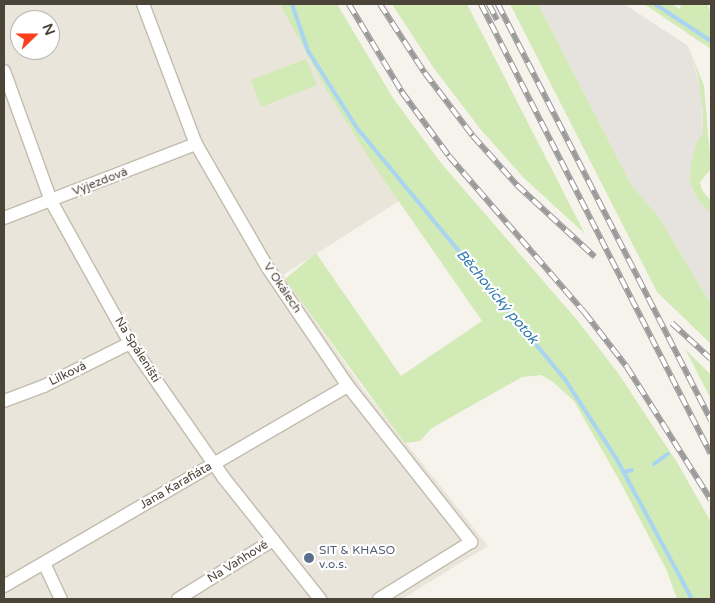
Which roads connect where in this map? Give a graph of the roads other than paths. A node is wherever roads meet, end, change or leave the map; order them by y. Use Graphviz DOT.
graph roads {
  1 [pos="143,4"];
  2 [pos="4,71"];
  3 [pos="196,144"];
  4 [pos="51,201"];
  5 [pos="4,218"];
  6 [pos="130,343"];
  7 [pos="348,386"];
  8 [pos="4,401"];
  9 [pos="214,464"];
  10 [pos="273,540"];
  11 [pos="44,563"];
  12 [pos="4,586"];
  13 [pos="61,599"];
  14 [pos="178,599"];
  15 [pos="320,599"];
  16 [pos="379,599"];
  1 -- 3 [label="street, V Okálech"];
  2 -- 4 [label="street, Na Spáleništi"];
  3 -- 4 [label="street, Výjezdová"];
  3 -- 7 [label="street, V Okálech"];
  4 -- 5 [label="street, Výjezdová"];
  4 -- 6 [label="street, Na Spáleništi"];
  6 -- 8 [label="street, Lilková"];
  6 -- 9 [label="street, Na Spáleništi"];
  7 -- 9 [label="street, Jana Karafiáta"];
  7 -- 16 [label="street, V Okálech"];
  9 -- 10 [label="street, Na Spáleništi"];
  9 -- 11 [label="street, Jana Karafiáta"];
  10 -- 14 [label="street, Na Vaňhově"];
  10 -- 15 [label="street, Na Spáleništi"];
  11 -- 12 [label="street, Jana Karafiáta"];
  11 -- 13 [label="street"];
}
